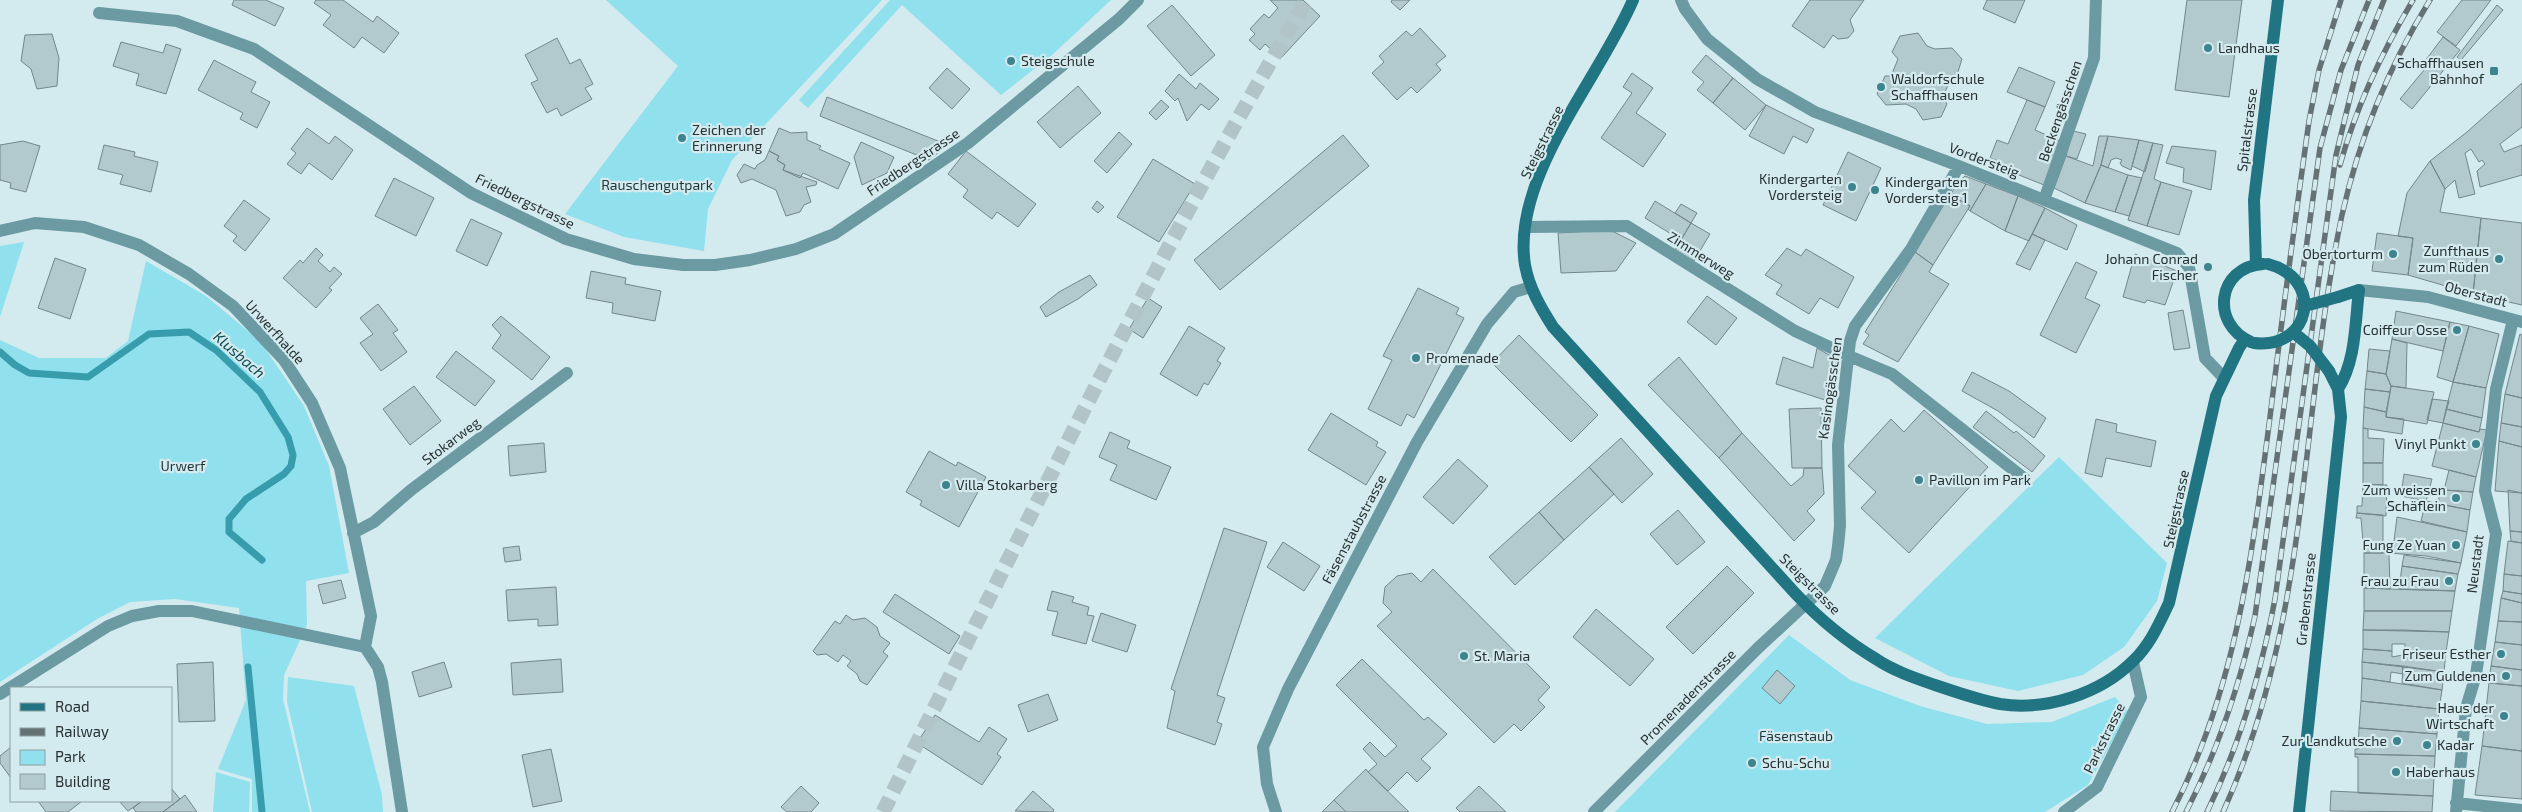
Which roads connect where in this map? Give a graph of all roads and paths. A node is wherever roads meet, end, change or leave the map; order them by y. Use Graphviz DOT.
graph roads {
  1 [pos="1138,0"];
  2 [pos="1633,0"];
  3 [pos="1681,0"];
  4 [pos="2096,0"];
  5 [pos="2278,0"];
  6 [pos="99,13"];
  7 [pos="1959,166"];
  8 [pos="2044,200"];
  9 [pos="1525,227"];
  10 [pos="0,231"];
  11 [pos="2262,264"];
  12 [pos="1531,287"];
  13 [pos="2359,290"];
  14 [pos="2305,306"];
  15 [pos="2517,321"];
  16 [pos="2294,332"];
  17 [pos="2249,341"];
  18 [pos="1849,356"];
  19 [pos="567,373"];
  20 [pos="2224,378"];
  21 [pos="2338,388"];
  22 [pos="2025,479"];
  23 [pos="353,533"];
  24 [pos="1806,605"];
  25 [pos="365,647"];
  26 [pos="2133,662"];
  27 [pos="11,687"];
  28 [pos="2456,808"];
  29 [pos="2522,810"];
  30 [pos="402,812"];
  31 [pos="1276,812"];
  32 [pos="1594,812"];
  33 [pos="2064,812"];
  34 [pos="2299,812"];
  1 -- 6 [label="street, Friedbergstrasse"];
  2 -- 9 [label="street, Steigstrasse"];
  3 -- 7 [label="street, Vordersteig"];
  4 -- 8 [label="street, Beckengässchen"];
  5 -- 11 [label="street, Spitalstrasse"];
  7 -- 8 [label="street, Vordersteig"];
  7 -- 18 [label="street, Kasinogässchen"];
  8 -- 20 [label="street, Vordersteig"];
  9 -- 12 [label="street, Steigstrasse"];
  9 -- 18 [label="street, Zimmerweg"];
  10 -- 23 [label="street, Urwerfhalde"];
  11 -- 14 [label="street, bridge"];
  11 -- 17 [label="street"];
  12 -- 24 [label="street, Steigstrasse"];
  12 -- 31 [label="street, Fäsenstaubstrasse"];
  13 -- 14 [label="street, Oberstadt, bridge"];
  13 -- 15 [label="street, Oberstadt"];
  13 -- 21 [label="street"];
  14 -- 16 [label="street, bridge"];
  15 -- 28 [label="street, Neustadt"];
  16 -- 17 [label="street, bridge"];
  16 -- 21 [label="street, Grabenstrasse, bridge"];
  17 -- 20 [label="street, Steigstrasse"];
  18 -- 22 [label="street, Zimmerweg"];
  18 -- 24 [label="street, Kasinogässchen"];
  19 -- 23 [label="street, Stokarweg"];
  20 -- 26 [label="street, Steigstrasse"];
  21 -- 34 [label="street, Grabenstrasse"];
  23 -- 25 [label="street, Urwerfhalde"];
  24 -- 26 [label="street, Steigstrasse"];
  24 -- 32 [label="street, Promenadenstrasse"];
  25 -- 27 [label="street"];
  25 -- 30 [label="street"];
  26 -- 33 [label="street, Parkstrasse"];
  28 -- 29 [label="street"];
}
